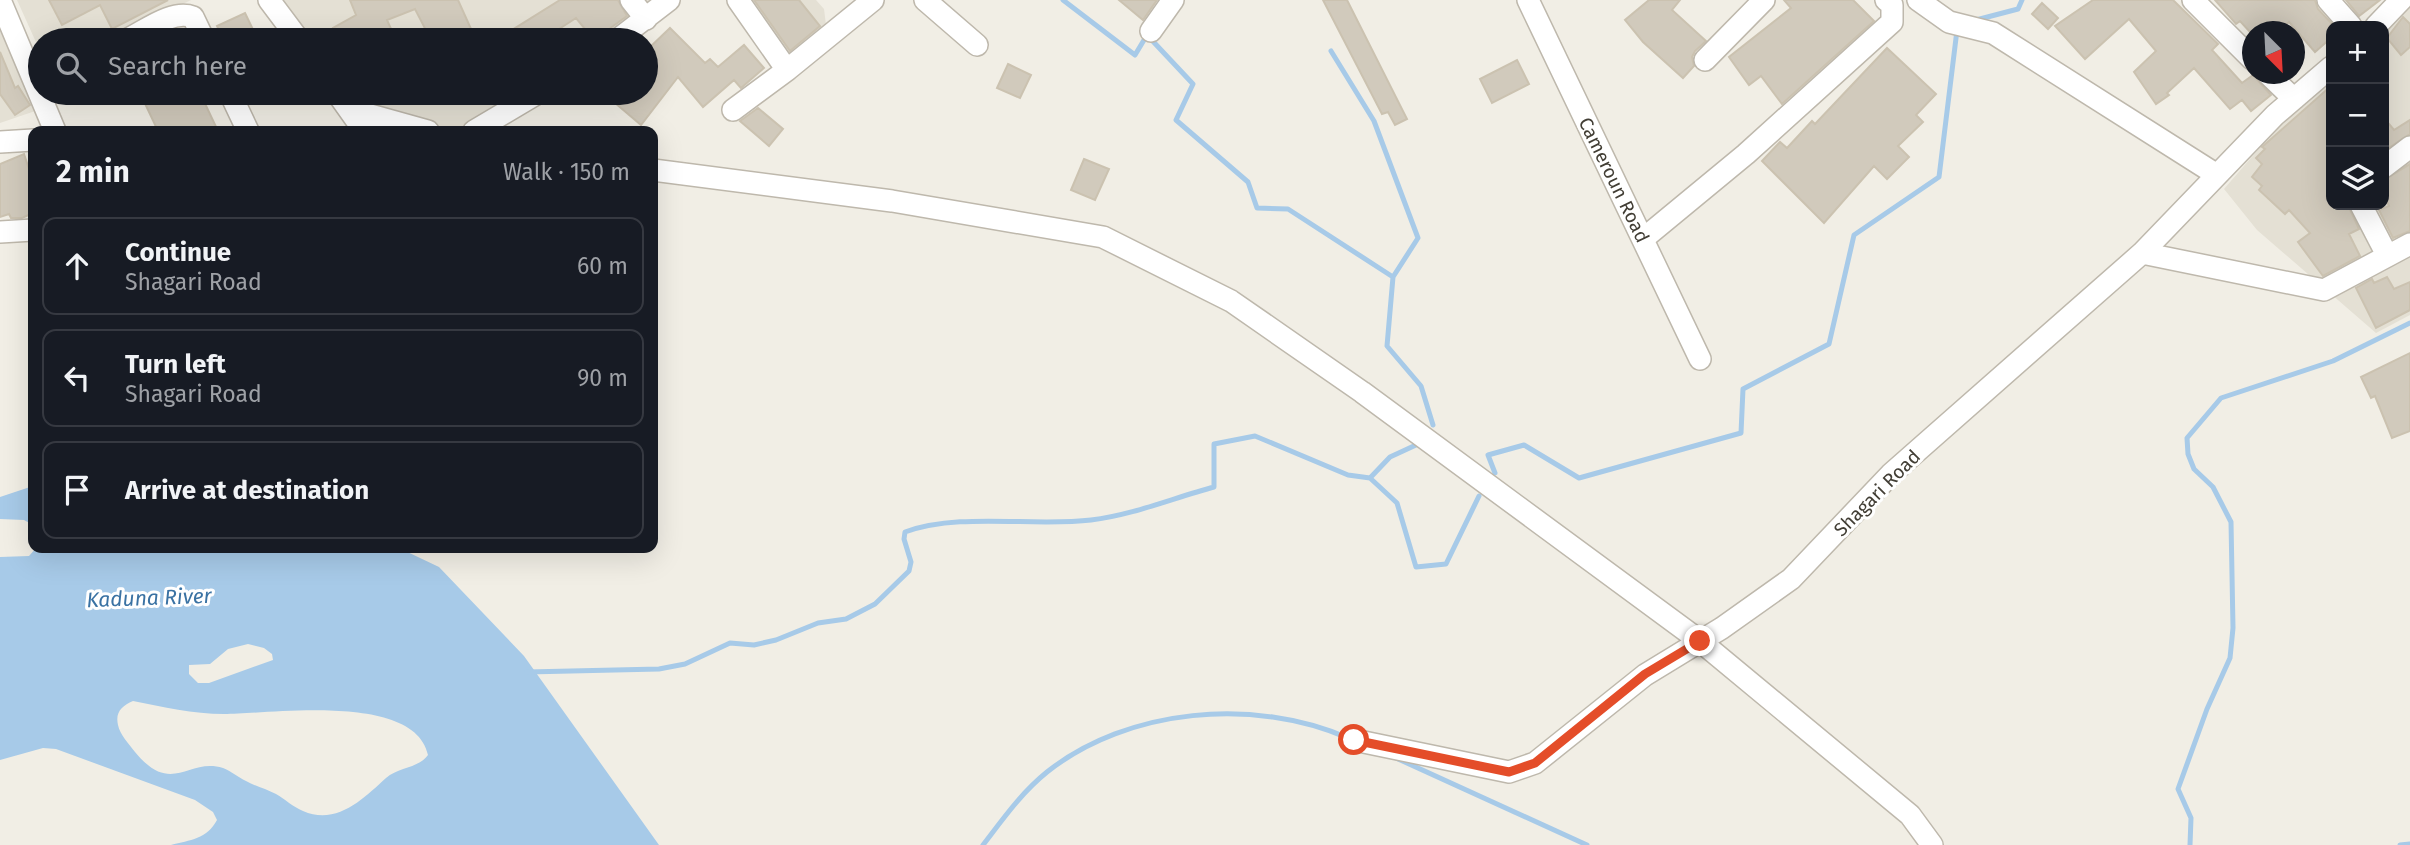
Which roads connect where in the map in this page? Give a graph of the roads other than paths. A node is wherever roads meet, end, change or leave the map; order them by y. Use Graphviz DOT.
graph roads {
  1 [pos="0,0"];
  2 [pos="269,0"];
  3 [pos="631,0"];
  4 [pos="669,0"];
  5 [pos="738,0"];
  6 [pos="873,0"];
  7 [pos="925,0"];
  8 [pos="1173,0"];
  9 [pos="1528,0"];
  10 [pos="1764,0"];
  11 [pos="1886,0"];
  12 [pos="1918,0"];
  13 [pos="2193,0"];
  14 [pos="2328,0"];
  15 [pos="2404,0"];
  16 [pos="2410,4"];
  17 [pos="646,19"];
  18 [pos="2347,21"];
  19 [pos="2381,21"];
  20 [pos="152,28"];
  21 [pos="198,28"];
  22 [pos="290,28"];
  23 [pos="634,28"];
  24 [pos="1151,31"];
  25 [pos="978,45"];
  26 [pos="2242,49"];
  27 [pos="1706,60"];
  28 [pos="28,63"];
  29 [pos="787,70"];
  30 [pos="2326,71"];
  31 [pos="2278,84"];
  32 [pos="2294,99"];
  33 [pos="45,105"];
  34 [pos="236,105"];
  35 [pos="346,105"];
  36 [pos="354,105"];
  37 [pos="518,105"];
  38 [pos="733,110"];
  39 [pos="53,126"];
  40 [pos="246,126"];
  41 [pos="360,126"];
  42 [pos="414,126"];
  43 [pos="482,126"];
  44 [pos="28,140"];
  45 [pos="0,142"];
  46 [pos="2410,147"];
  47 [pos="2389,163"];
  48 [pos="658,171"];
  49 [pos="2217,175"];
  50 [pos="2364,210"];
  51 [pos="28,229"];
  52 [pos="0,232"];
  53 [pos="1643,239"];
  54 [pos="2410,244"];
  55 [pos="2142,253"];
  56 [pos="2387,255"];
  57 [pos="1700,359"];
  58 [pos="1700,641"];
  59 [pos="1354,740"];
  60 [pos="1932,845"];
  1 -- 28 [label="street"];
  2 -- 22 [label="street"];
  3 -- 17 [label="street"];
  4 -- 17 [label="street"];
  5 -- 29 [label="street"];
  6 -- 29 [label="street"];
  7 -- 25 [label="street"];
  8 -- 24 [label="street"];
  9 -- 53 [label="street, Cameroun Road"];
  10 -- 27 [label="street"];
  11 -- 53 [label="street"];
  12 -- 49 [label="street"];
  13 -- 26 [label="street"];
  14 -- 18 [label="street"];
  15 -- 16 [label="street"];
  15 -- 19 [label="street"];
  17 -- 23 [label="street"];
  20 -- 21 [label="street"];
  29 -- 38 [label="street"];
  30 -- 32 [label="street, Shagari Road"];
  31 -- 32 [label="street"];
  32 -- 49 [label="street, Shagari Road"];
  33 -- 39 [label="street"];
  34 -- 40 [label="street"];
  35 -- 41 [label="street"];
  36 -- 42 [label="street"];
  37 -- 43 [label="street"];
  44 -- 45 [label="street"];
  46 -- 47 [label="street"];
  48 -- 58 [label="street"];
  49 -- 55 [label="street, Shagari Road"];
  50 -- 56 [label="street"];
  51 -- 52 [label="street"];
  53 -- 57 [label="street, Cameroun Road"];
  54 -- 56 [label="street"];
  55 -- 56 [label="street"];
  55 -- 58 [label="street, Shagari Road"];
  58 -- 59 [label="street, Shagari Road"];
  58 -- 60 [label="street"];
}
